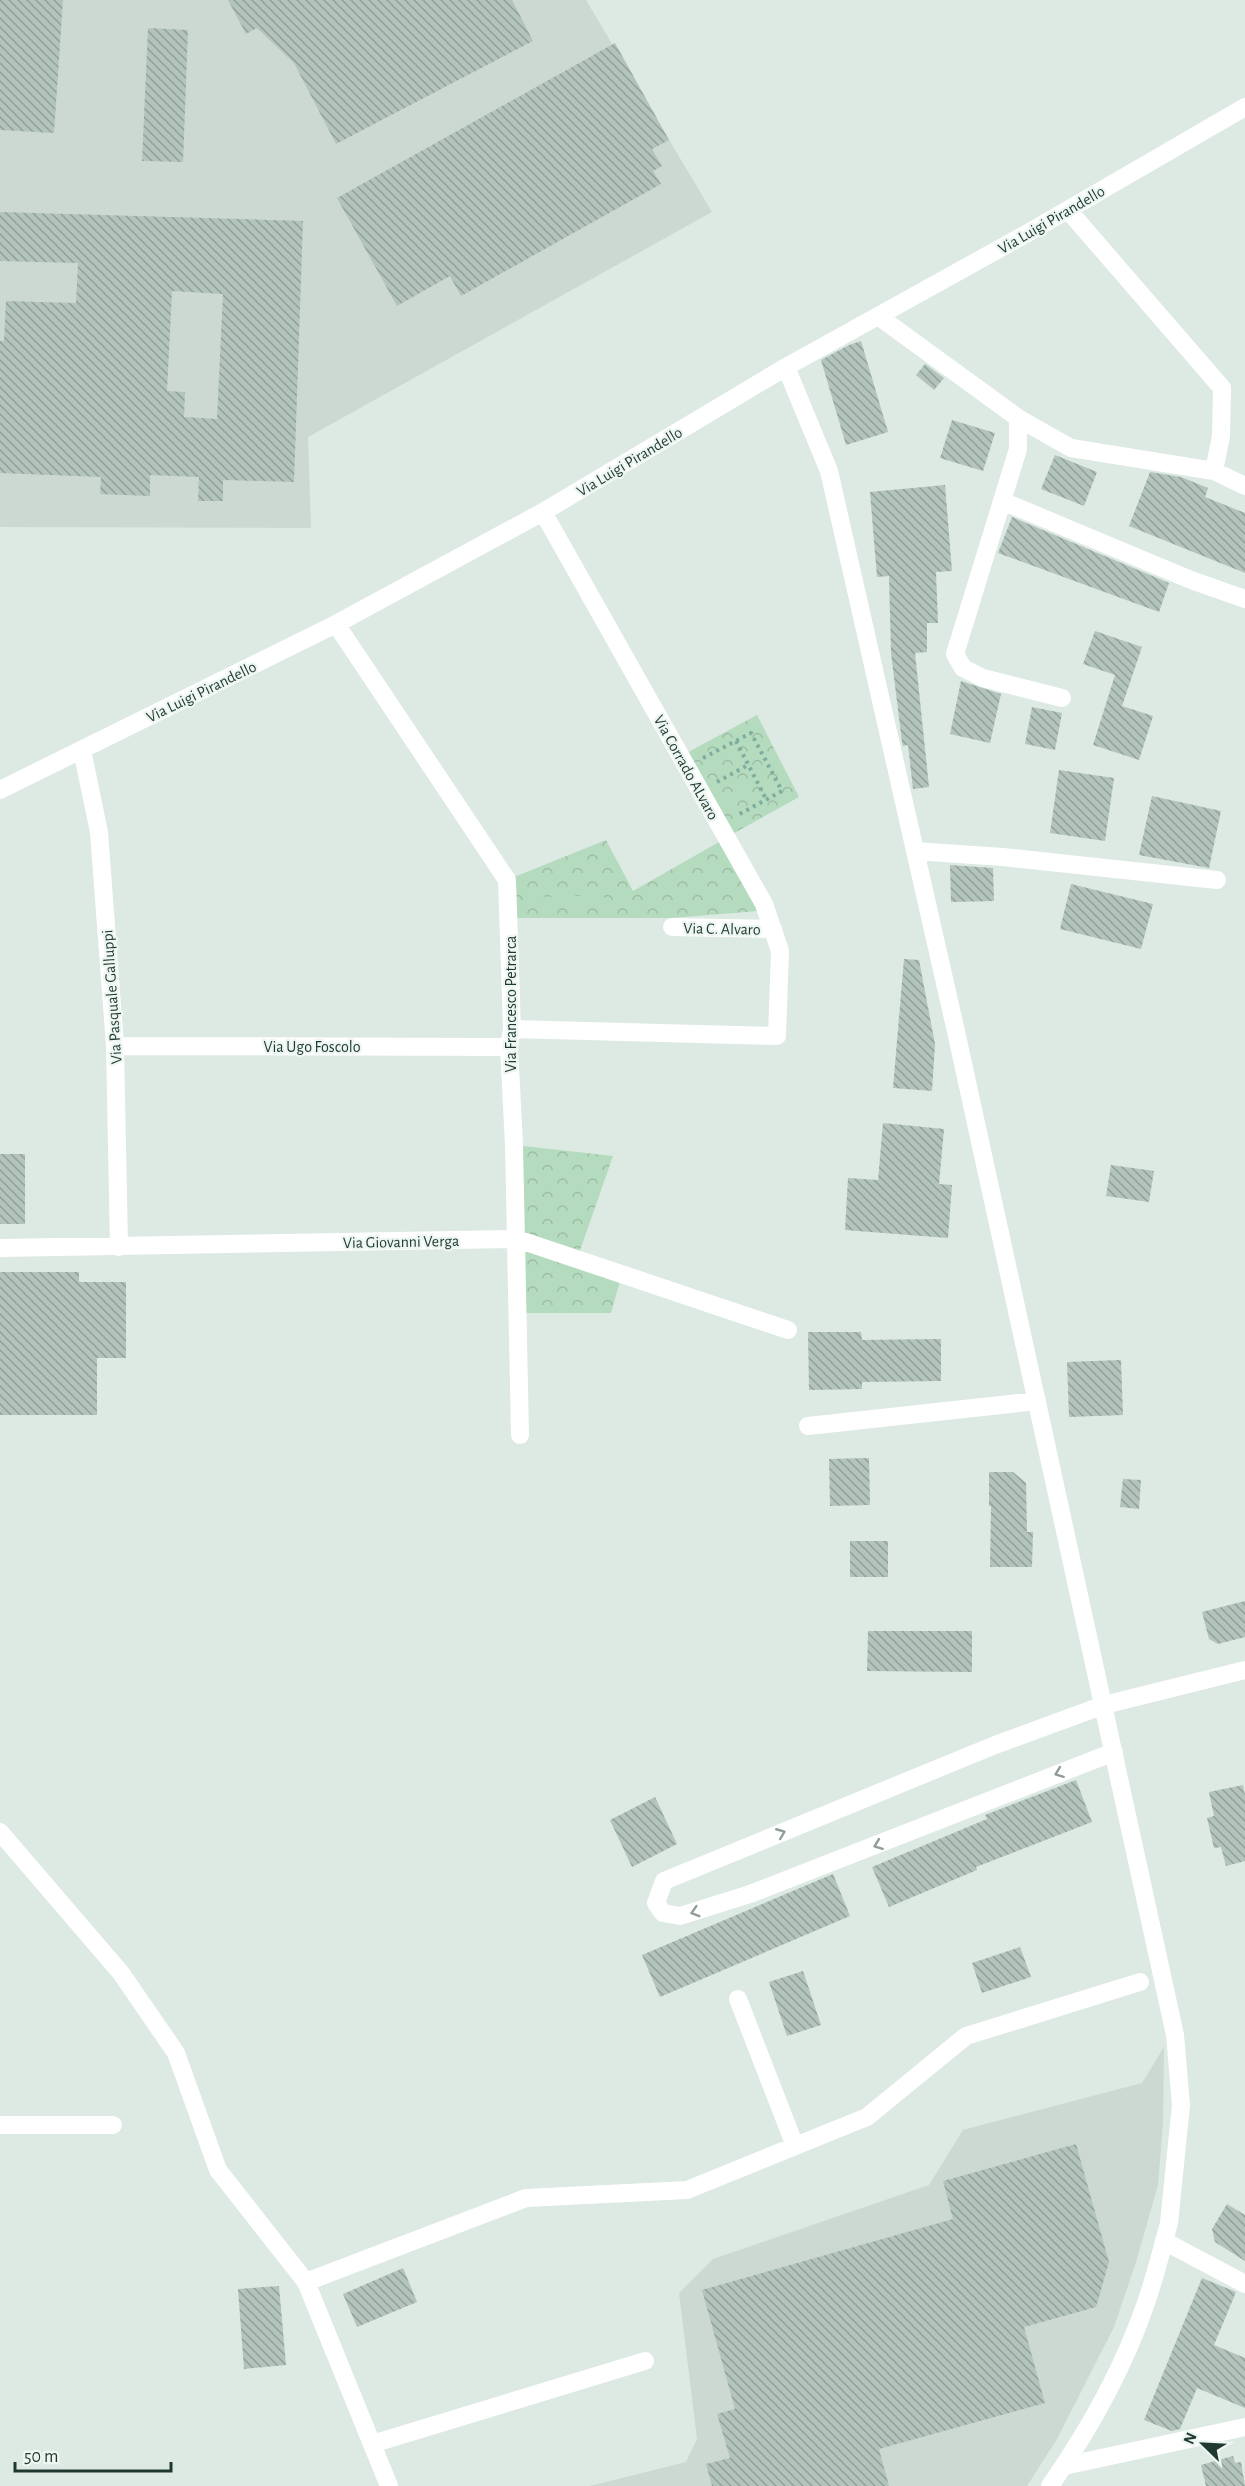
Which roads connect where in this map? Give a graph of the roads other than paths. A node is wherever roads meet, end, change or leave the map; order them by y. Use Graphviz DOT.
graph roads {
  1 [pos="1245,106"];
  2 [pos="1068,210"];
  3 [pos="878,316"];
  4 [pos="786,367"];
  5 [pos="1018,418"];
  6 [pos="1214,471"];
  7 [pos="1245,486"];
  8 [pos="1002,501"];
  9 [pos="543,512"];
  10 [pos="1245,599"];
  11 [pos="336,624"];
  12 [pos="1062,698"];
  13 [pos="82,750"];
  14 [pos="0,790"];
  15 [pos="915,851"];
  16 [pos="1217,880"];
  17 [pos="672,927"];
  18 [pos="773,929"];
  19 [pos="777,1036"];
  20 [pos="510,1038"];
  21 [pos="115,1046"];
  22 [pos="516,1239"];
  23 [pos="119,1247"];
  24 [pos="0,1248"];
  25 [pos="788,1330"];
  26 [pos="1037,1401"];
  27 [pos="808,1426"];
  28 [pos="520,1436"];
  29 [pos="1245,1670"];
  30 [pos="1104,1705"];
  31 [pos="1114,1752"];
  32 [pos="0,1832"];
  33 [pos="1140,1982"];
  34 [pos="738,1999"];
  35 [pos="0,2125"];
  36 [pos="113,2126"];
  37 [pos="795,2146"];
  38 [pos="1164,2241"];
  39 [pos="306,2282"];
  40 [pos="1245,2284"];
  41 [pos="645,2361"];
  42 [pos="1245,2427"];
  43 [pos="372,2444"];
  44 [pos="1064,2466"];
  45 [pos="389,2486"];
  46 [pos="1050,2486"];
  1 -- 2 [label="street, Via Luigi Pirandello"];
  2 -- 3 [label="street, Via Luigi Pirandello"];
  2 -- 6 [label="street"];
  3 -- 4 [label="street, Via Luigi Pirandello"];
  3 -- 5 [label="street"];
  4 -- 9 [label="street, Via Luigi Pirandello"];
  4 -- 15 [label="street"];
  5 -- 6 [label="street"];
  5 -- 8 [label="street"];
  6 -- 7 [label="street"];
  8 -- 10 [label="street"];
  8 -- 12 [label="street"];
  9 -- 11 [label="street, Via Luigi Pirandello"];
  9 -- 18 [label="street, Via Corrado ALvaro"];
  11 -- 13 [label="street, Via Luigi Pirandello"];
  11 -- 20 [label="street, Via Francesco Petrarca"];
  13 -- 14 [label="street, Via Luigi Pirandello"];
  13 -- 21 [label="street, Via Pasquale Galluppi"];
  15 -- 16 [label="street"];
  15 -- 26 [label="street"];
  17 -- 18 [label="street, Via C. Alvaro"];
  18 -- 19 [label="street, Via Corrado ALvaro"];
  19 -- 20 [label="street, Via Ugo Foscolo"];
  20 -- 21 [label="street, Via Ugo Foscolo"];
  20 -- 22 [label="street, Via Francesco Petrarca"];
  21 -- 23 [label="street, Via Pasquale Galluppi"];
  22 -- 23 [label="street, Via Giovanni Verga"];
  22 -- 25 [label="street, Via Giovanni Verga"];
  22 -- 28 [label="street, Via Francesco Petrarca"];
  23 -- 24 [label="street, Via Giovanni Verga"];
  26 -- 27 [label="street"];
  26 -- 30 [label="street"];
  29 -- 30 [label="street"];
  30 -- 31 [label="street"];
  31 -- 30 [label="street, one-way"];
  31 -- 38 [label="street"];
  32 -- 39 [label="street"];
  33 -- 37 [label="street"];
  34 -- 37 [label="street"];
  35 -- 36 [label="street"];
  37 -- 39 [label="street"];
  38 -- 40 [label="street"];
  38 -- 44 [label="street"];
  39 -- 43 [label="street"];
  41 -- 43 [label="street"];
  42 -- 44 [label="street"];
  43 -- 45 [label="street"];
  44 -- 46 [label="street"];
}
